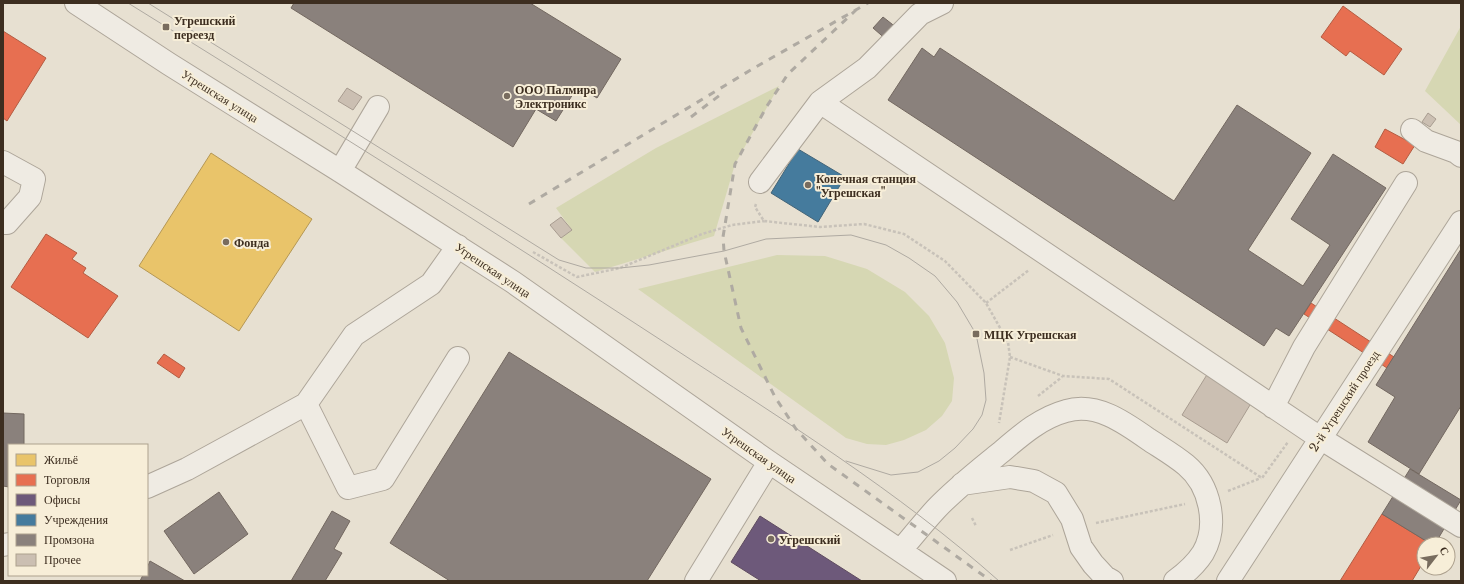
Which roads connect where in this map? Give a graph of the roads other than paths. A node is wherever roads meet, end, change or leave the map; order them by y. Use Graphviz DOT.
graph roads {
  1 [pos="942,3"];
  2 [pos="80,4"];
  3 [pos="820,102"];
  4 [pos="378,107"];
  5 [pos="1412,130"];
  6 [pos="1461,156"];
  7 [pos="3,162"];
  8 [pos="340,171"];
  9 [pos="760,182"];
  10 [pos="1406,183"];
  11 [pos="1461,222"];
  12 [pos="3,223"];
  13 [pos="458,246"];
  14 [pos="458,358"];
  15 [pos="306,404"];
  16 [pos="1273,407"];
  17 [pos="1320,438"];
  18 [pos="769,462"];
  19 [pos="962,484"];
  20 [pos="148,487"];
  21 [pos="1461,526"];
  22 [pos="901,550"];
  23 [pos="696,581"];
  24 [pos="945,581"];
  25 [pos="1112,581"];
  26 [pos="1175,581"];
  27 [pos="1228,581"];
  1 -- 3 [label="street"];
  2 -- 8 [label="street, Угрешская улица"];
  3 -- 9 [label="street"];
  3 -- 16 [label="street"];
  4 -- 8 [label="street"];
  5 -- 6 [label="street"];
  7 -- 12 [label="street"];
  8 -- 13 [label="street, Угрешская улица"];
  10 -- 16 [label="street"];
  11 -- 17 [label="street, 2-й Угрешский проезд"];
  13 -- 15 [label="street"];
  13 -- 18 [label="street, Угрешская улица"];
  14 -- 15 [label="street"];
  15 -- 20 [label="street"];
  16 -- 17 [label="street"];
  17 -- 21 [label="street"];
  17 -- 27 [label="street, 2-й Угрешский проезд"];
  18 -- 22 [label="street, Угрешская улица"];
  18 -- 23 [label="street"];
  19 -- 22 [label="street"];
  19 -- 25 [label="street"];
  19 -- 26 [label="street"];
  22 -- 24 [label="street, Угрешская улица"];
}
